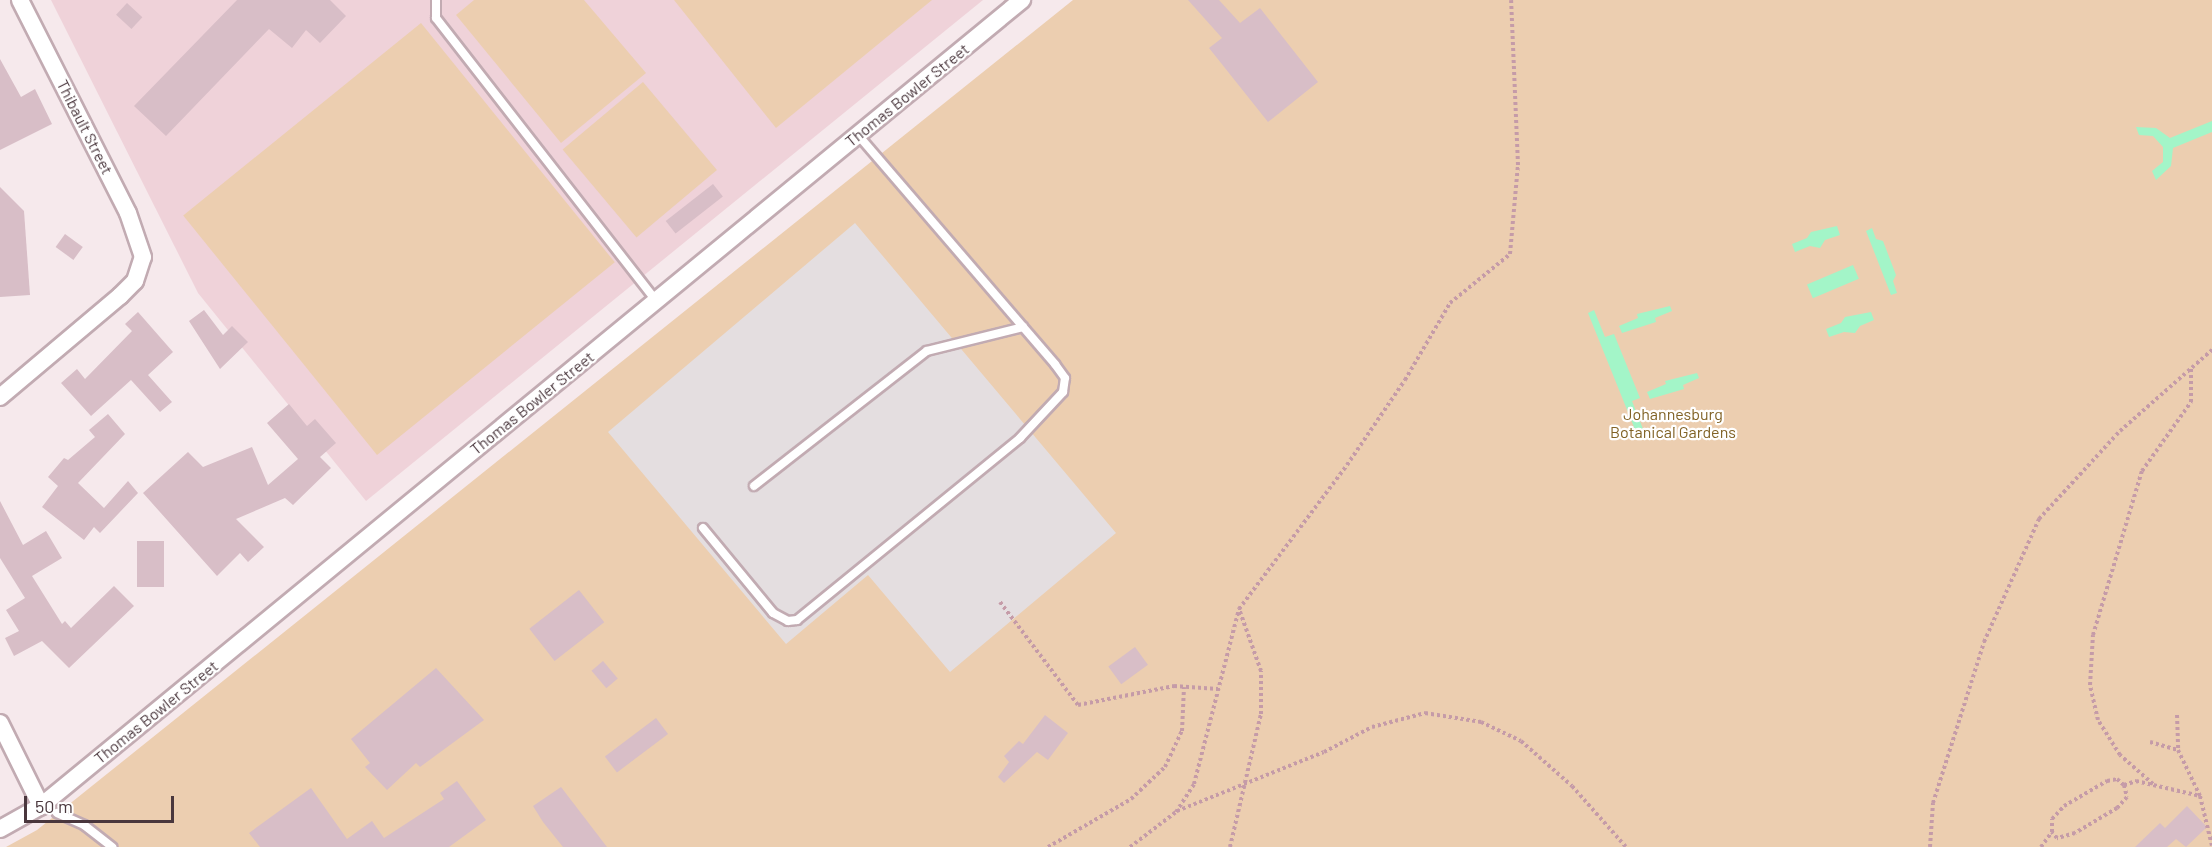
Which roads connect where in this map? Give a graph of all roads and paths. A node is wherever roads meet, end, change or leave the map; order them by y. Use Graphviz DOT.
graph roads {
  1 [pos="20,0"];
  2 [pos="436,0"];
  3 [pos="1022,0"];
  4 [pos="1511,0"];
  5 [pos="858,135"];
  6 [pos="656,302"];
  7 [pos="1023,327"];
  8 [pos="2212,350"];
  9 [pos="2191,367"];
  10 [pos="0,397"];
  11 [pos="754,486"];
  12 [pos="703,528"];
  13 [pos="1000,602"];
  14 [pos="1239,609"];
  15 [pos="1184,687"];
  16 [pos="1218,689"];
  17 [pos="2177,715"];
  18 [pos="0,723"];
  19 [pos="2150,742"];
  20 [pos="2178,750"];
  21 [pos="1246,783"];
  22 [pos="2124,784"];
  23 [pos="2153,784"];
  24 [pos="2200,796"];
  25 [pos="41,806"];
  26 [pos="1176,812"];
  27 [pos="57,813"];
  28 [pos="0,829"];
  29 [pos="2052,832"];
  30 [pos="2212,846"];
  31 [pos="112,847"];
  32 [pos="1048,847"];
  33 [pos="1130,847"];
  34 [pos="1230,847"];
  35 [pos="1626,847"];
  36 [pos="1930,847"];
  37 [pos="2041,847"];
  1 -- 10 [label="street, Thibault Street"];
  2 -- 6 [label="lane"];
  3 -- 5 [label="street, Thomas Bowler Street"];
  4 -- 14 [label="path"];
  5 -- 6 [label="street, Thomas Bowler Street"];
  5 -- 7 [label="lane"];
  6 -- 25 [label="street, Thomas Bowler Street"];
  7 -- 11 [label="lane"];
  7 -- 12 [label="lane"];
  8 -- 9 [label="path"];
  9 -- 23 [label="path"];
  9 -- 36 [label="path"];
  13 -- 15 [label="path"];
  14 -- 16 [label="path"];
  14 -- 21 [label="path"];
  15 -- 16 [label="path"];
  15 -- 32 [label="path"];
  16 -- 26 [label="path"];
  17 -- 20 [label="path"];
  18 -- 25 [label="street"];
  19 -- 20 [label="path"];
  20 -- 24 [label="path"];
  21 -- 26 [label="path"];
  21 -- 34 [label="path"];
  21 -- 35 [label="path"];
  22 -- 23 [label="path"];
  22 -- 29 [label="path"];
  22 -- 29 [label="path"];
  23 -- 24 [label="path"];
  24 -- 30 [label="path"];
  25 -- 27 [label="street"];
  25 -- 28 [label="street, Thomas Bowler Street"];
  26 -- 33 [label="path"];
  27 -- 31 [label="lane"];
  29 -- 37 [label="path"];
}
